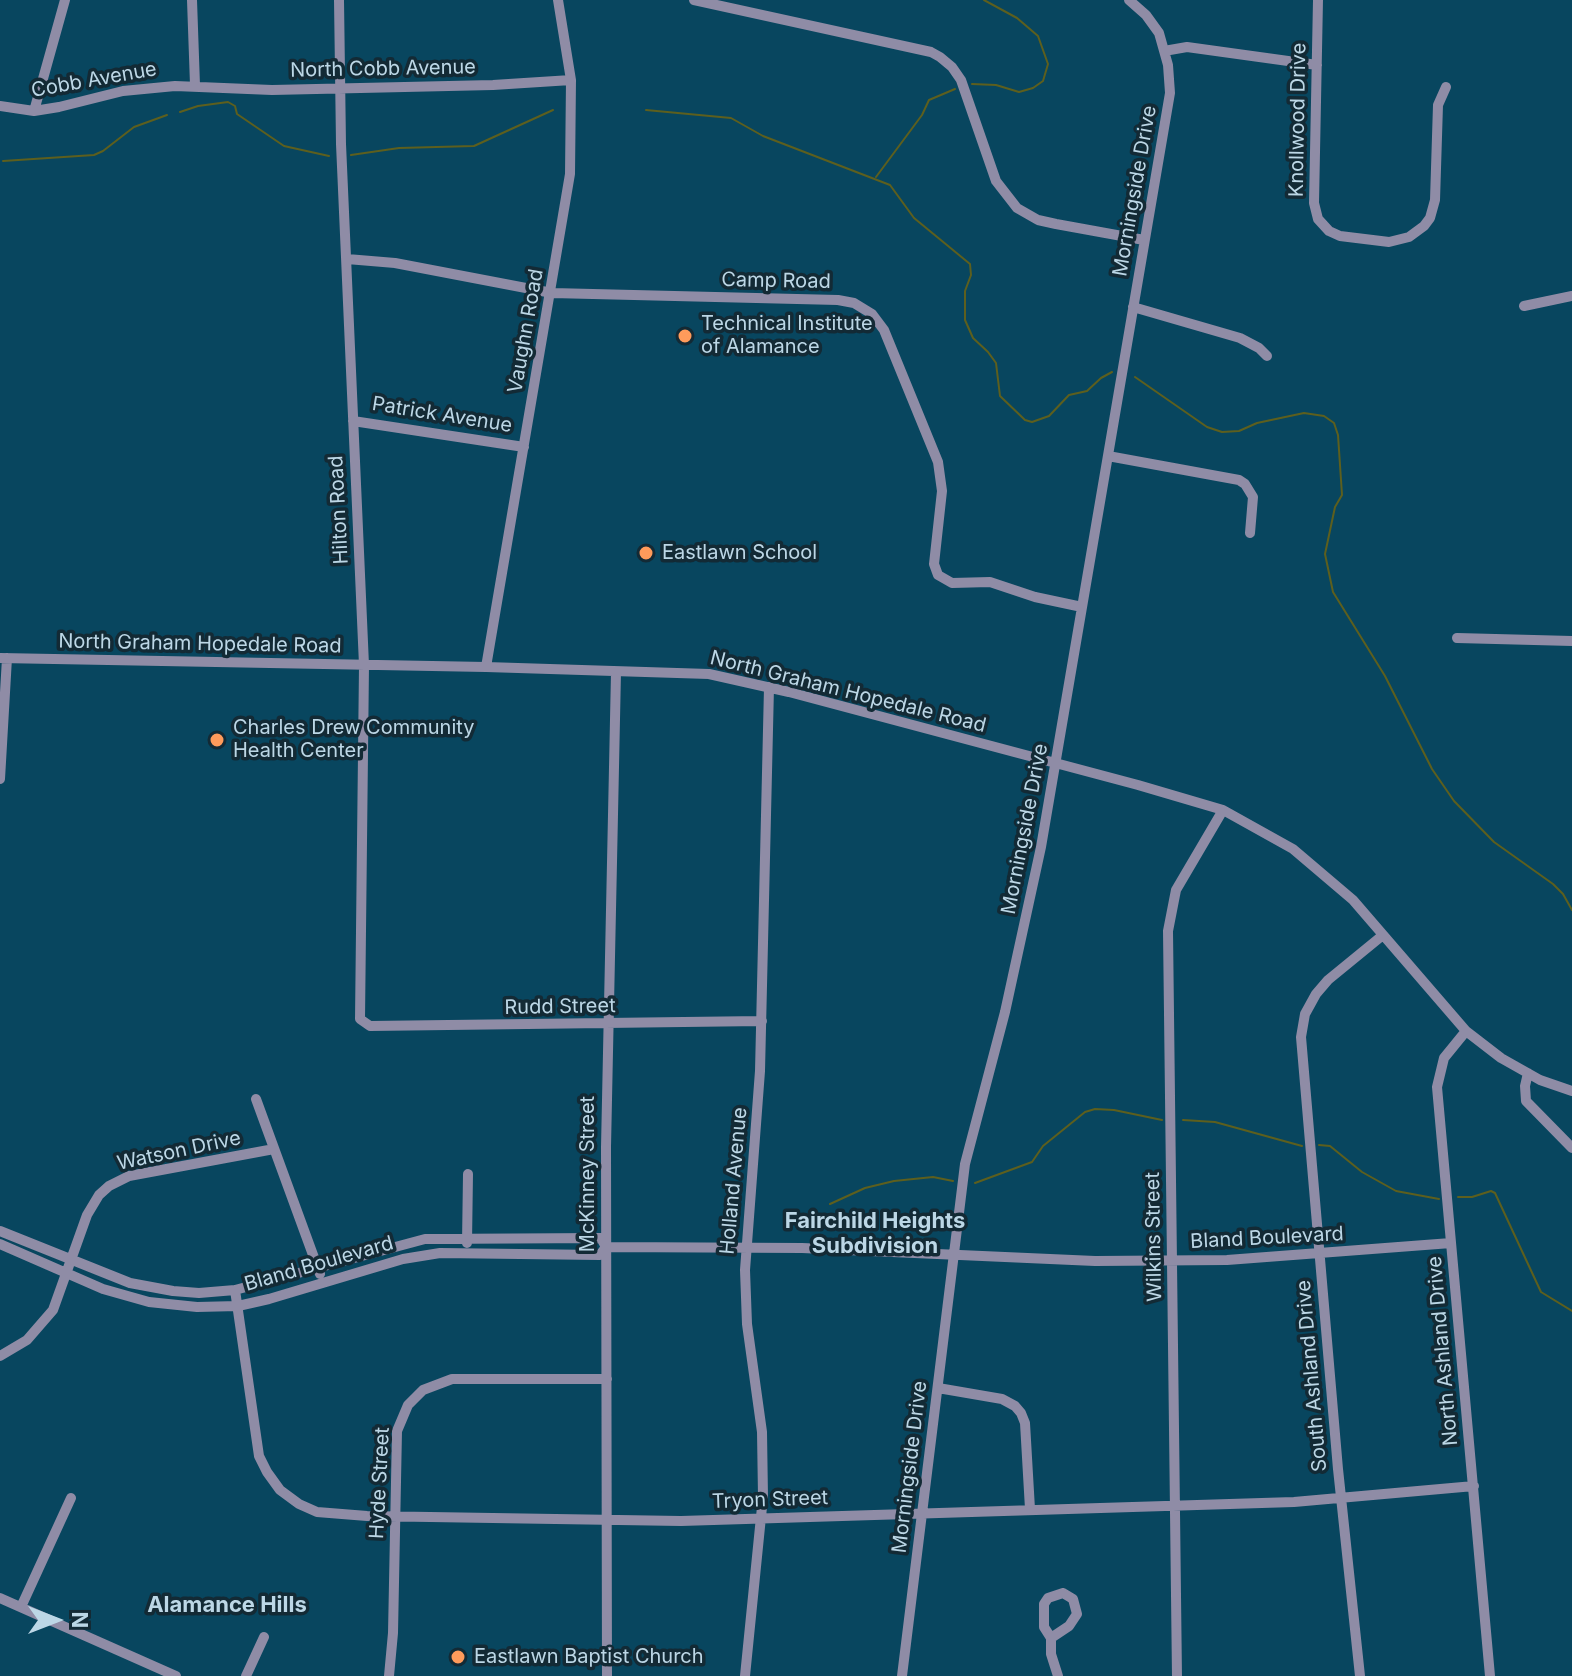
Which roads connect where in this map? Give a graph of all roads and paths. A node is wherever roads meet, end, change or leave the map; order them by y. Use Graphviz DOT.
graph roads {
  1 [pos="65,0"];
  2 [pos="192,0"];
  3 [pos="339,0"];
  4 [pos="558,0"];
  5 [pos="694,0"];
  6 [pos="1129,0"];
  7 [pos="1318,0"];
  8 [pos="737,4"];
  9 [pos="1164,51"];
  10 [pos="1317,65"];
  11 [pos="571,80"];
  12 [pos="195,85"];
  13 [pos="1446,87"];
  14 [pos="340,89"];
  15 [pos="0,106"];
  16 [pos="34,111"];
  17 [pos="1144,240"];
  18 [pos="347,259"];
  19 [pos="552,293"];
  20 [pos="1572,296"];
  21 [pos="1524,306"];
  22 [pos="1133,307"];
  23 [pos="1267,356"];
  24 [pos="353,421"];
  25 [pos="524,447"];
  26 [pos="1108,456"];
  27 [pos="1250,533"];
  28 [pos="1082,607"];
  29 [pos="1457,638"];
  30 [pos="1572,641"];
  31 [pos="4,658"];
  32 [pos="364,665"];
  33 [pos="486,667"];
  34 [pos="616,672"];
  35 [pos="769,687"];
  36 [pos="1056,763"];
  37 [pos="0,779"];
  38 [pos="1223,810"];
  39 [pos="1383,935"];
  40 [pos="360,1019"];
  41 [pos="762,1021"];
  42 [pos="607,1024"];
  43 [pos="1466,1031"];
  44 [pos="1528,1073"];
  45 [pos="1572,1091"];
  46 [pos="256,1099"];
  47 [pos="1572,1148"];
  48 [pos="274,1149"];
  49 [pos="468,1174"];
  50 [pos="0,1231"];
  51 [pos="467,1238"];
  52 [pos="1451,1243"];
  53 [pos="0,1244"];
  54 [pos="606,1247"];
  55 [pos="747,1248"];
  56 [pos="468,1253"];
  57 [pos="1319,1254"];
  58 [pos="953,1255"];
  59 [pos="70,1259"];
  60 [pos="1172,1260"];
  61 [pos="318,1269"];
  62 [pos="66,1274"];
  63 [pos="323,1283"];
  64 [pos="235,1290"];
  65 [pos="238,1306"];
  66 [pos="0,1356"];
  67 [pos="607,1379"];
  68 [pos="938,1388"];
  69 [pos="1474,1486"];
  70 [pos="71,1498"];
  71 [pos="1341,1499"];
  72 [pos="1176,1506"];
  73 [pos="1030,1509"];
  74 [pos="923,1513"];
  75 [pos="395,1515"];
  76 [pos="759,1519"];
  77 [pos="607,1520"];
  78 [pos="0,1598"];
  79 [pos="21,1607"];
  80 [pos="264,1637"];
  81 [pos="1051,1638"];
  82 [pos="176,1676"];
  83 [pos="246,1676"];
  84 [pos="389,1676"];
  85 [pos="607,1676"];
  86 [pos="745,1676"];
  87 [pos="902,1676"];
  88 [pos="1058,1676"];
  89 [pos="1177,1676"];
  90 [pos="1360,1676"];
  91 [pos="1490,1676"];
  1 -- 16 [label="street"];
  2 -- 12 [label="street"];
  3 -- 14 [label="street, Hilton Road"];
  4 -- 11 [label="street, Vaughn Road"];
  5 -- 8 [label="street"];
  6 -- 9 [label="street, Morningside Drive"];
  7 -- 10 [label="street, Knollwood Drive"];
  8 -- 17 [label="street"];
  9 -- 10 [label="street"];
  9 -- 17 [label="street, Morningside Drive"];
  10 -- 13 [label="street, Knollwood Drive"];
  11 -- 14 [label="street, North Cobb Avenue"];
  11 -- 19 [label="street, Vaughn Road"];
  12 -- 14 [label="street, North Cobb Avenue"];
  12 -- 16 [label="street, Cobb Avenue"];
  14 -- 18 [label="street, Hilton Road"];
  15 -- 16 [label="street, Cobb Avenue"];
  17 -- 22 [label="street, Morningside Drive"];
  18 -- 19 [label="street, Camp Road"];
  18 -- 24 [label="street, Hilton Road"];
  19 -- 25 [label="street, Vaughn Road"];
  19 -- 28 [label="street, Camp Road"];
  20 -- 21 [label="street"];
  22 -- 23 [label="street"];
  22 -- 26 [label="street, Morningside Drive"];
  24 -- 25 [label="street, Patrick Avenue"];
  24 -- 32 [label="street, Hilton Road"];
  25 -- 33 [label="street, Vaughn Road"];
  26 -- 27 [label="street"];
  26 -- 28 [label="street, Morningside Drive"];
  28 -- 36 [label="street, Morningside Drive"];
  29 -- 30 [label="street"];
  31 -- 32 [label="street, North Graham Hopedale Road"];
  31 -- 37 [label="street"];
  32 -- 33 [label="street, North Graham Hopedale Road"];
  32 -- 40 [label="street, Hilton Road"];
  33 -- 34 [label="street, North Graham Hopedale Road"];
  34 -- 35 [label="street, North Graham Hopedale Road"];
  34 -- 42 [label="street, McKinney Street"];
  35 -- 36 [label="street, North Graham Hopedale Road"];
  35 -- 41 [label="street, Holland Avenue"];
  36 -- 38 [label="street, North Graham Hopedale Road"];
  36 -- 58 [label="street, Morningside Drive"];
  38 -- 39 [label="street, North Graham Hopedale Road"];
  38 -- 60 [label="street, Wilkins Street"];
  39 -- 43 [label="street, North Graham Hopedale Road"];
  39 -- 57 [label="street, South Ashland Drive"];
  40 -- 42 [label="street, Rudd Street"];
  41 -- 42 [label="street, Rudd Street"];
  41 -- 55 [label="street, Holland Avenue"];
  42 -- 54 [label="street, McKinney Street"];
  43 -- 44 [label="street, North Graham Hopedale Road"];
  43 -- 52 [label="street, North Ashland Drive"];
  44 -- 45 [label="street, North Graham Hopedale Road"];
  44 -- 47 [label="street"];
  46 -- 48 [label="street"];
  48 -- 59 [label="street, Watson Drive"];
  48 -- 61 [label="street"];
  49 -- 51 [label="street"];
  50 -- 59 [label="street, Bland Boulevard"];
  51 -- 54 [label="street, Bland Boulevard"];
  51 -- 56 [label="street"];
  51 -- 61 [label="street, Bland Boulevard"];
  52 -- 57 [label="street, Bland Boulevard"];
  52 -- 69 [label="street, North Ashland Drive"];
  53 -- 62 [label="street, Bland Boulevard"];
  54 -- 55 [label="street, Bland Boulevard"];
  54 -- 56 [label="street, Bland Boulevard"];
  54 -- 67 [label="street, McKinney Street"];
  55 -- 58 [label="street, Bland Boulevard"];
  55 -- 76 [label="street, Holland Avenue"];
  56 -- 63 [label="street, Bland Boulevard"];
  57 -- 60 [label="street, Bland Boulevard"];
  57 -- 71 [label="street, South Ashland Drive"];
  58 -- 60 [label="street, Bland Boulevard"];
  58 -- 68 [label="street, Morningside Drive"];
  59 -- 62 [label="street, Watson Drive"];
  59 -- 64 [label="street, Bland Boulevard"];
  60 -- 72 [label="street, Wilkins Street"];
  61 -- 63 [label="street"];
  61 -- 64 [label="street, Bland Boulevard"];
  62 -- 65 [label="street, Bland Boulevard"];
  62 -- 66 [label="street, Watson Drive"];
  63 -- 65 [label="street, Bland Boulevard"];
  64 -- 65 [label="street, Tryon Street"];
  65 -- 75 [label="street, Tryon Street"];
  67 -- 75 [label="street, Hyde Street"];
  67 -- 77 [label="street, McKinney Street"];
  68 -- 73 [label="street"];
  68 -- 74 [label="street, Morningside Drive"];
  69 -- 71 [label="street, Tryon Street"];
  69 -- 91 [label="street, North Ashland Drive"];
  70 -- 79 [label="street"];
  71 -- 72 [label="street, Tryon Street"];
  71 -- 90 [label="street, South Ashland Drive"];
  72 -- 73 [label="street, Tryon Street"];
  72 -- 89 [label="street, Wilkins Street"];
  73 -- 74 [label="street, Tryon Street"];
  74 -- 76 [label="street, Tryon Street"];
  74 -- 87 [label="street, Morningside Drive"];
  75 -- 77 [label="street, Tryon Street"];
  75 -- 84 [label="street, Hyde Street"];
  76 -- 77 [label="street, Tryon Street"];
  76 -- 86 [label="street, Holland Avenue"];
  77 -- 85 [label="street, McKinney Street"];
  78 -- 79 [label="street"];
  79 -- 82 [label="street"];
  80 -- 83 [label="street"];
  81 -- 88 [label="street"];
}
